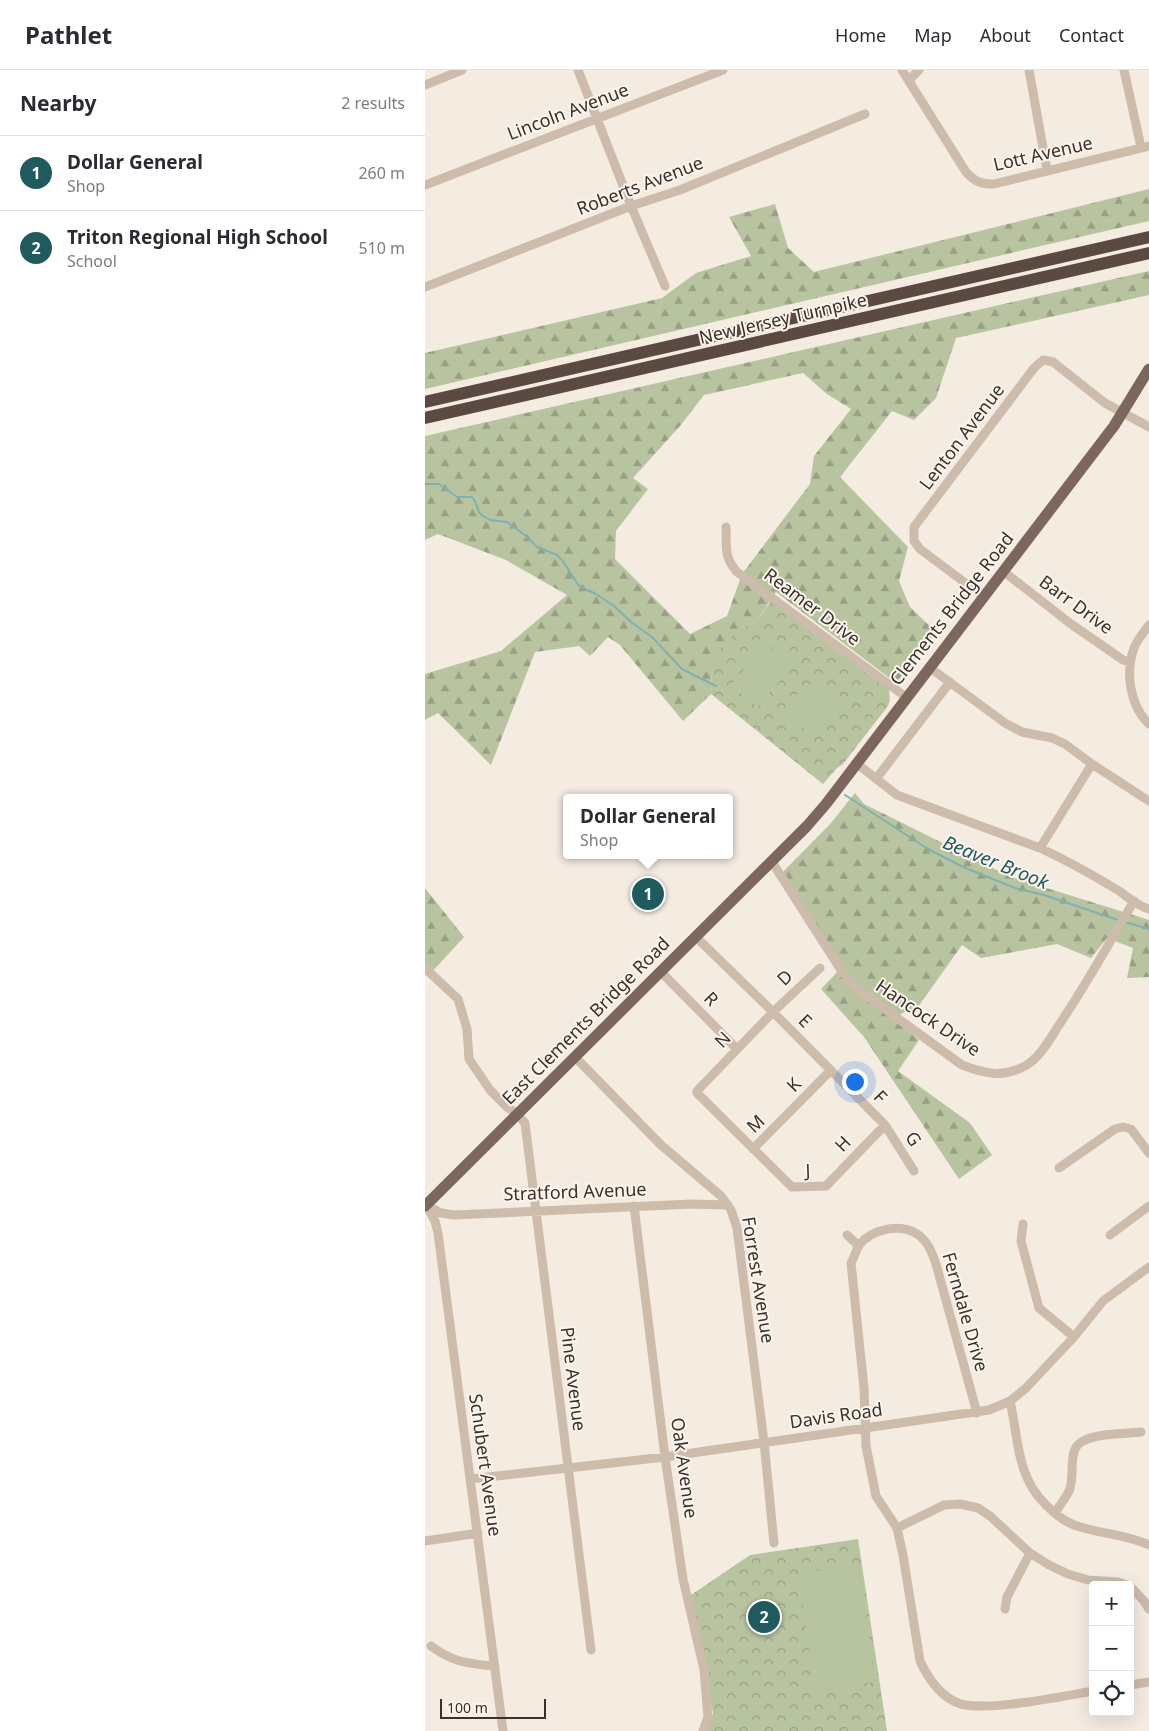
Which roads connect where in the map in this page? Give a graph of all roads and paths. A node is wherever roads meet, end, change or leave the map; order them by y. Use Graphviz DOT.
graph roads {
  1 [pos="463,70"];
  2 [pos="579,70"];
  3 [pos="723,70"];
  4 [pos="902,70"];
  5 [pos="919,70"];
  6 [pos="1029,70"];
  7 [pos="1125,70"];
  8 [pos="909,80"];
  9 [pos="425,85"];
  10 [pos="865,114"];
  11 [pos="597,118"];
  12 [pos="1145,147"];
  13 [pos="1047,170"];
  14 [pos="425,185"];
  15 [pos="631,206"];
  16 [pos="1149,237"];
  17 [pos="1149,253"];
  18 [pos="665,286"];
  19 [pos="425,287"];
  20 [pos="1149,369"];
  21 [pos="425,402"];
  22 [pos="1122,413"];
  23 [pos="425,418"];
  24 [pos="1149,427"];
  25 [pos="726,527"];
  26 [pos="1003,572"];
  27 [pos="984,597"];
  28 [pos="1149,625"];
  29 [pos="1130,662"];
  30 [pos="929,667"];
  31 [pos="950,682"];
  32 [pos="906,697"];
  33 [pos="1149,724"];
  34 [pos="856,763"];
  35 [pos="1092,764"];
  36 [pos="876,779"];
  37 [pos="1149,800"];
  38 [pos="1040,848"];
  39 [pos="772,862"];
  40 [pos="1135,901"];
  41 [pos="1149,909"];
  42 [pos="696,937"];
  43 [pos="425,968"];
  44 [pos="820,968"];
  45 [pos="661,972"];
  46 [pos="773,1012"];
  47 [pos="737,1049"];
  48 [pos="575,1057"];
  49 [pos="831,1070"];
  50 [pos="517,1114"];
  51 [pos="781,1122"];
  52 [pos="885,1125"];
  53 [pos="753,1149"];
  54 [pos="1149,1153"];
  55 [pos="1059,1168"];
  56 [pos="914,1171"];
  57 [pos="826,1186"];
  58 [pos="728,1205"];
  59 [pos="425,1206"];
  60 [pos="634,1206"];
  61 [pos="1149,1206"];
  62 [pos="535,1210"];
  63 [pos="1023,1224"];
  64 [pos="847,1235"];
  65 [pos="1109,1235"];
  66 [pos="859,1246"];
  67 [pos="1149,1267"];
  68 [pos="1073,1337"];
  69 [pos="1010,1402"];
  70 [pos="977,1413"];
  71 [pos="864,1429"];
  72 [pos="1141,1432"];
  73 [pos="764,1442"];
  74 [pos="665,1457"];
  75 [pos="569,1468"];
  76 [pos="471,1479"];
  77 [pos="1055,1513"];
  78 [pos="897,1528"];
  79 [pos="478,1533"];
  80 [pos="425,1541"];
  81 [pos="774,1543"];
  82 [pos="1149,1545"];
  83 [pos="1030,1553"];
  84 [pos="1103,1581"];
  85 [pos="1134,1590"];
  86 [pos="1149,1609"];
  87 [pos="1005,1610"];
  88 [pos="431,1646"];
  89 [pos="591,1650"];
  90 [pos="495,1666"];
  91 [pos="1149,1682"];
  92 [pos="1134,1684"];
  93 [pos="1089,1692"];
  94 [pos="503,1731"];
  95 [pos="703,1731"];
  1 -- 9 [label="street"];
  2 -- 11 [label="street"];
  3 -- 11 [label="street, Lincoln Avenue"];
  4 -- 8 [label="street, Lott Avenue"];
  5 -- 8 [label="street"];
  6 -- 13 [label="street"];
  7 -- 12 [label="street"];
  8 -- 13 [label="street, Lott Avenue"];
  10 -- 15 [label="street, Roberts Avenue"];
  11 -- 14 [label="street, Lincoln Avenue"];
  11 -- 15 [label="street"];
  12 -- 13 [label="street, Lott Avenue"];
  15 -- 18 [label="street"];
  15 -- 19 [label="street, Roberts Avenue"];
  16 -- 21 [label="highway, New Jersey Turnpike"];
  17 -- 23 [label="highway, New Jersey Turnpike"];
  20 -- 22 [label="main road, Clements Bridge Road"];
  22 -- 24 [label="street"];
  22 -- 26 [label="main road, Clements Bridge Road"];
  22 -- 27 [label="street, Lenton Avenue"];
  25 -- 32 [label="street, Reamer Drive"];
  26 -- 27 [label="main road, Clements Bridge Road"];
  26 -- 29 [label="street, Barr Drive"];
  27 -- 30 [label="main road, Clements Bridge Road"];
  28 -- 29 [label="street"];
  29 -- 33 [label="street"];
  30 -- 31 [label="street"];
  30 -- 32 [label="main road, Clements Bridge Road"];
  31 -- 35 [label="street"];
  31 -- 36 [label="street"];
  32 -- 34 [label="main road, Clements Bridge Road"];
  34 -- 36 [label="street"];
  34 -- 39 [label="main road, Clements Bridge Road"];
  35 -- 37 [label="street"];
  35 -- 38 [label="street"];
  36 -- 38 [label="street"];
  38 -- 40 [label="street"];
  39 -- 40 [label="street, Hancock Drive"];
  39 -- 42 [label="main road, East Clements Bridge Road"];
  40 -- 41 [label="street"];
  42 -- 45 [label="main road, East Clements Bridge Road"];
  42 -- 46 [label="street, R"];
  43 -- 50 [label="street"];
  44 -- 46 [label="street, D"];
  45 -- 47 [label="street, R"];
  45 -- 48 [label="main road, East Clements Bridge Road"];
  46 -- 47 [label="street, N"];
  46 -- 49 [label="street, E"];
  47 -- 53 [label="street, N"];
  48 -- 50 [label="main road, East Clements Bridge Road"];
  48 -- 58 [label="street, Forrest Avenue"];
  49 -- 51 [label="street, K"];
  49 -- 52 [label="street, F"];
  50 -- 59 [label="main road, East Clements Bridge Road"];
  50 -- 62 [label="street, Pine Avenue"];
  51 -- 53 [label="street, M"];
  52 -- 56 [label="street, G"];
  52 -- 57 [label="street, H"];
  53 -- 57 [label="street, J"];
  54 -- 55 [label="street"];
  58 -- 60 [label="street, Stratford Avenue"];
  58 -- 73 [label="street, Forrest Avenue"];
  59 -- 62 [label="street, Stratford Avenue"];
  59 -- 76 [label="street, Schubert Avenue"];
  60 -- 62 [label="street, Stratford Avenue"];
  60 -- 74 [label="street, Oak Avenue"];
  61 -- 65 [label="street"];
  62 -- 75 [label="street, Pine Avenue"];
  63 -- 68 [label="street"];
  64 -- 66 [label="street"];
  66 -- 70 [label="street, Ferndale Drive"];
  66 -- 71 [label="street"];
  67 -- 68 [label="street, Davis Road"];
  68 -- 69 [label="street, Davis Road"];
  69 -- 70 [label="street, Davis Road"];
  69 -- 77 [label="street"];
  70 -- 71 [label="street, Davis Road"];
  71 -- 73 [label="street, Davis Road"];
  71 -- 78 [label="street"];
  72 -- 77 [label="street"];
  73 -- 74 [label="street, Davis Road"];
  73 -- 81 [label="street, Forrest Avenue"];
  74 -- 75 [label="street, Davis Road"];
  74 -- 95 [label="street, Oak Avenue"];
  75 -- 76 [label="street, Davis Road"];
  75 -- 89 [label="street, Pine Avenue"];
  76 -- 79 [label="street, Schubert Avenue"];
  77 -- 82 [label="street"];
  78 -- 83 [label="street"];
  78 -- 93 [label="street"];
  79 -- 80 [label="street"];
  79 -- 90 [label="street, Schubert Avenue"];
  83 -- 84 [label="street"];
  83 -- 87 [label="street"];
  85 -- 86 [label="street"];
  88 -- 90 [label="street"];
  90 -- 94 [label="street, Schubert Avenue"];
  91 -- 92 [label="street"];
}
